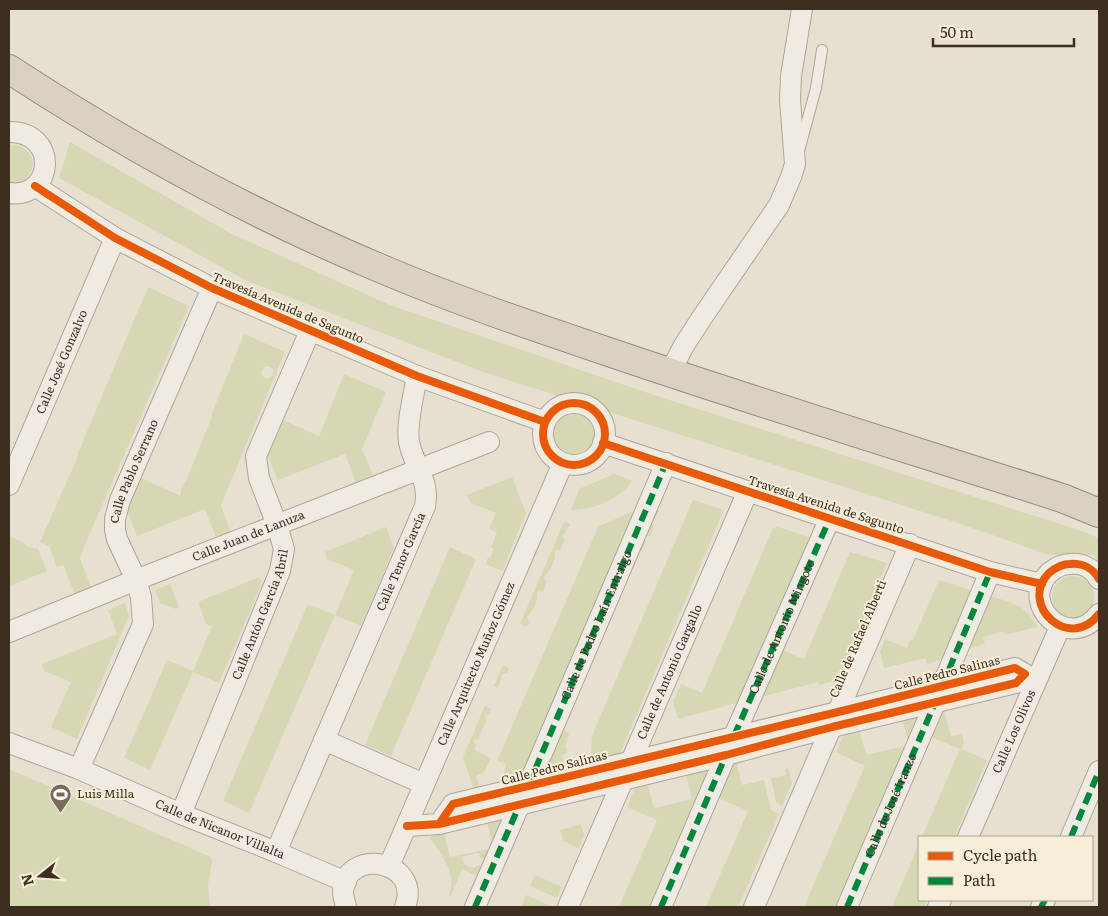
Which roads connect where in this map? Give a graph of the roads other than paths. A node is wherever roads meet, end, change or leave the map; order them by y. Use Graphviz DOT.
graph roads {
  1 [pos="802,9"];
  2 [pos="822,50"];
  3 [pos="9,69"];
  4 [pos="9,132"];
  5 [pos="795,164"];
  6 [pos="36,186"];
  7 [pos="9,193"];
  8 [pos="114,238"];
  9 [pos="212,288"];
  10 [pos="310,330"];
  11 [pos="670,373"];
  12 [pos="417,376"];
  13 [pos="545,422"];
  14 [pos="489,442"];
  15 [pos="603,443"];
  16 [pos="563,463"];
  17 [pos="666,463"];
  18 [pos="420,470"];
  19 [pos="9,485"];
  20 [pos="748,491"];
  21 [pos="1099,513"];
  22 [pos="830,518"];
  23 [pos="277,525"];
  24 [pos="910,544"];
  25 [pos="990,572"];
  26 [pos="1099,578"];
  27 [pos="136,580"];
  28 [pos="1042,584"];
  29 [pos="1099,614"];
  30 [pos="1060,626"];
  31 [pos="9,632"];
  32 [pos="938,694"];
  33 [pos="835,719"];
  34 [pos="734,736"];
  35 [pos="324,740"];
  36 [pos="9,742"];
  37 [pos="726,755"];
  38 [pos="631,760"];
  39 [pos="79,768"];
  40 [pos="1099,771"];
  41 [pos="622,780"];
  42 [pos="424,784"];
  43 [pos="528,786"];
  44 [pos="519,806"];
  45 [pos="181,814"];
  46 [pos="439,824"];
  47 [pos="407,826"];
  48 [pos="968,836"];
  49 [pos="1071,836"];
  50 [pos="276,852"];
  51 [pos="389,866"];
  52 [pos="346,882"];
  53 [pos="346,907"];
  54 [pos="405,907"];
  55 [pos="475,907"];
  56 [pos="568,907"];
  57 [pos="660,907"];
  58 [pos="754,907"];
  59 [pos="847,907"];
  1 -- 5 [label="street"];
  2 -- 5 [label="lane"];
  3 -- 11 [label="highway"];
  4 -- 6 [label="street"];
  5 -- 11 [label="street"];
  6 -- 7 [label="street"];
  6 -- 8 [label="street, Travesía Avenida de Sagunto"];
  8 -- 9 [label="street, Travesía Avenida de Sagunto"];
  8 -- 19 [label="street, Calle José Gonzalvo"];
  9 -- 10 [label="street, Travesía Avenida de Sagunto"];
  9 -- 27 [label="street, Calle Pablo Serrano"];
  10 -- 12 [label="street, Travesía Avenida de Sagunto"];
  10 -- 23 [label="street, Calle Antón García Abril"];
  11 -- 21 [label="highway"];
  12 -- 13 [label="street, Travesía Avenida de Sagunto"];
  12 -- 18 [label="street, Calle Tenor García"];
  13 -- 15 [label="street"];
  13 -- 16 [label="street"];
  14 -- 18 [label="street, Calle Juan de Lanuza"];
  15 -- 16 [label="street"];
  15 -- 17 [label="street, Travesía Avenida de Sagunto"];
  16 -- 42 [label="street, Calle Arquitecto Muñoz Gómez"];
  17 -- 20 [label="street, Travesía Avenida de Sagunto"];
  17 -- 43 [label="street, Calle de Pedro Laín Entralgo"];
  18 -- 23 [label="street, Calle Juan de Lanuza"];
  18 -- 35 [label="street, Calle Tenor García"];
  20 -- 22 [label="street, Travesía Avenida de Sagunto"];
  20 -- 38 [label="street, Calle de Antonio Gargallo"];
  22 -- 24 [label="street, Travesía Avenida de Sagunto"];
  22 -- 34 [label="street, Calle de Antonio Mingote"];
  23 -- 27 [label="street, Calle Juan de Lanuza"];
  23 -- 45 [label="street, Calle Antón García Abril"];
  24 -- 25 [label="street, Travesía Avenida de Sagunto"];
  24 -- 33 [label="street, Calle de Rafael Alberti"];
  25 -- 28 [label="street, Travesía Avenida de Sagunto"];
  25 -- 32 [label="street, Calle de José Iranzo"];
  26 -- 28 [label="street"];
  27 -- 31 [label="street, Calle Juan de Lanuza"];
  27 -- 39 [label="street, Calle Pablo Serrano"];
  28 -- 30 [label="street"];
  29 -- 30 [label="street"];
  30 -- 48 [label="street, Calle Los Olivos"];
  32 -- 33 [label="street, Calle Pedro Salinas"];
  32 -- 59 [label="street, Calle de José Iranzo"];
  33 -- 34 [label="street, Calle Pedro Salinas"];
  33 -- 37 [label="street, Calle Pedro Salinas"];
  33 -- 58 [label="street, Calle de Rafael Alberti"];
  34 -- 38 [label="street, Calle Pedro Salinas"];
  35 -- 42 [label="street"];
  35 -- 50 [label="street, Calle Tenor García"];
  36 -- 39 [label="street, Calle de Nicanor Villalta"];
  37 -- 41 [label="street, Calle Pedro Salinas"];
  37 -- 57 [label="street"];
  38 -- 41 [label="street, Calle de Antonio Gargallo"];
  38 -- 43 [label="street, Calle Pedro Salinas"];
  39 -- 45 [label="street, Calle de Nicanor Villalta"];
  40 -- 49 [label="street"];
  41 -- 44 [label="street, Calle Pedro Salinas"];
  41 -- 56 [label="street, Calle de Antonio Gargallo"];
  42 -- 47 [label="street, Calle Arquitecto Muñoz Gómez"];
  43 -- 46 [label="street, Calle Pedro Salinas"];
  44 -- 46 [label="street, Calle Pedro Salinas"];
  44 -- 55 [label="street"];
  45 -- 50 [label="street, Calle de Nicanor Villalta"];
  46 -- 47 [label="street, Calle Pedro Salinas"];
  47 -- 51 [label="street, Calle Arquitecto Muñoz Gómez"];
  50 -- 52 [label="street, Calle de Nicanor Villalta"];
  51 -- 52 [label="street"];
  51 -- 54 [label="street"];
  52 -- 53 [label="street"];
}
